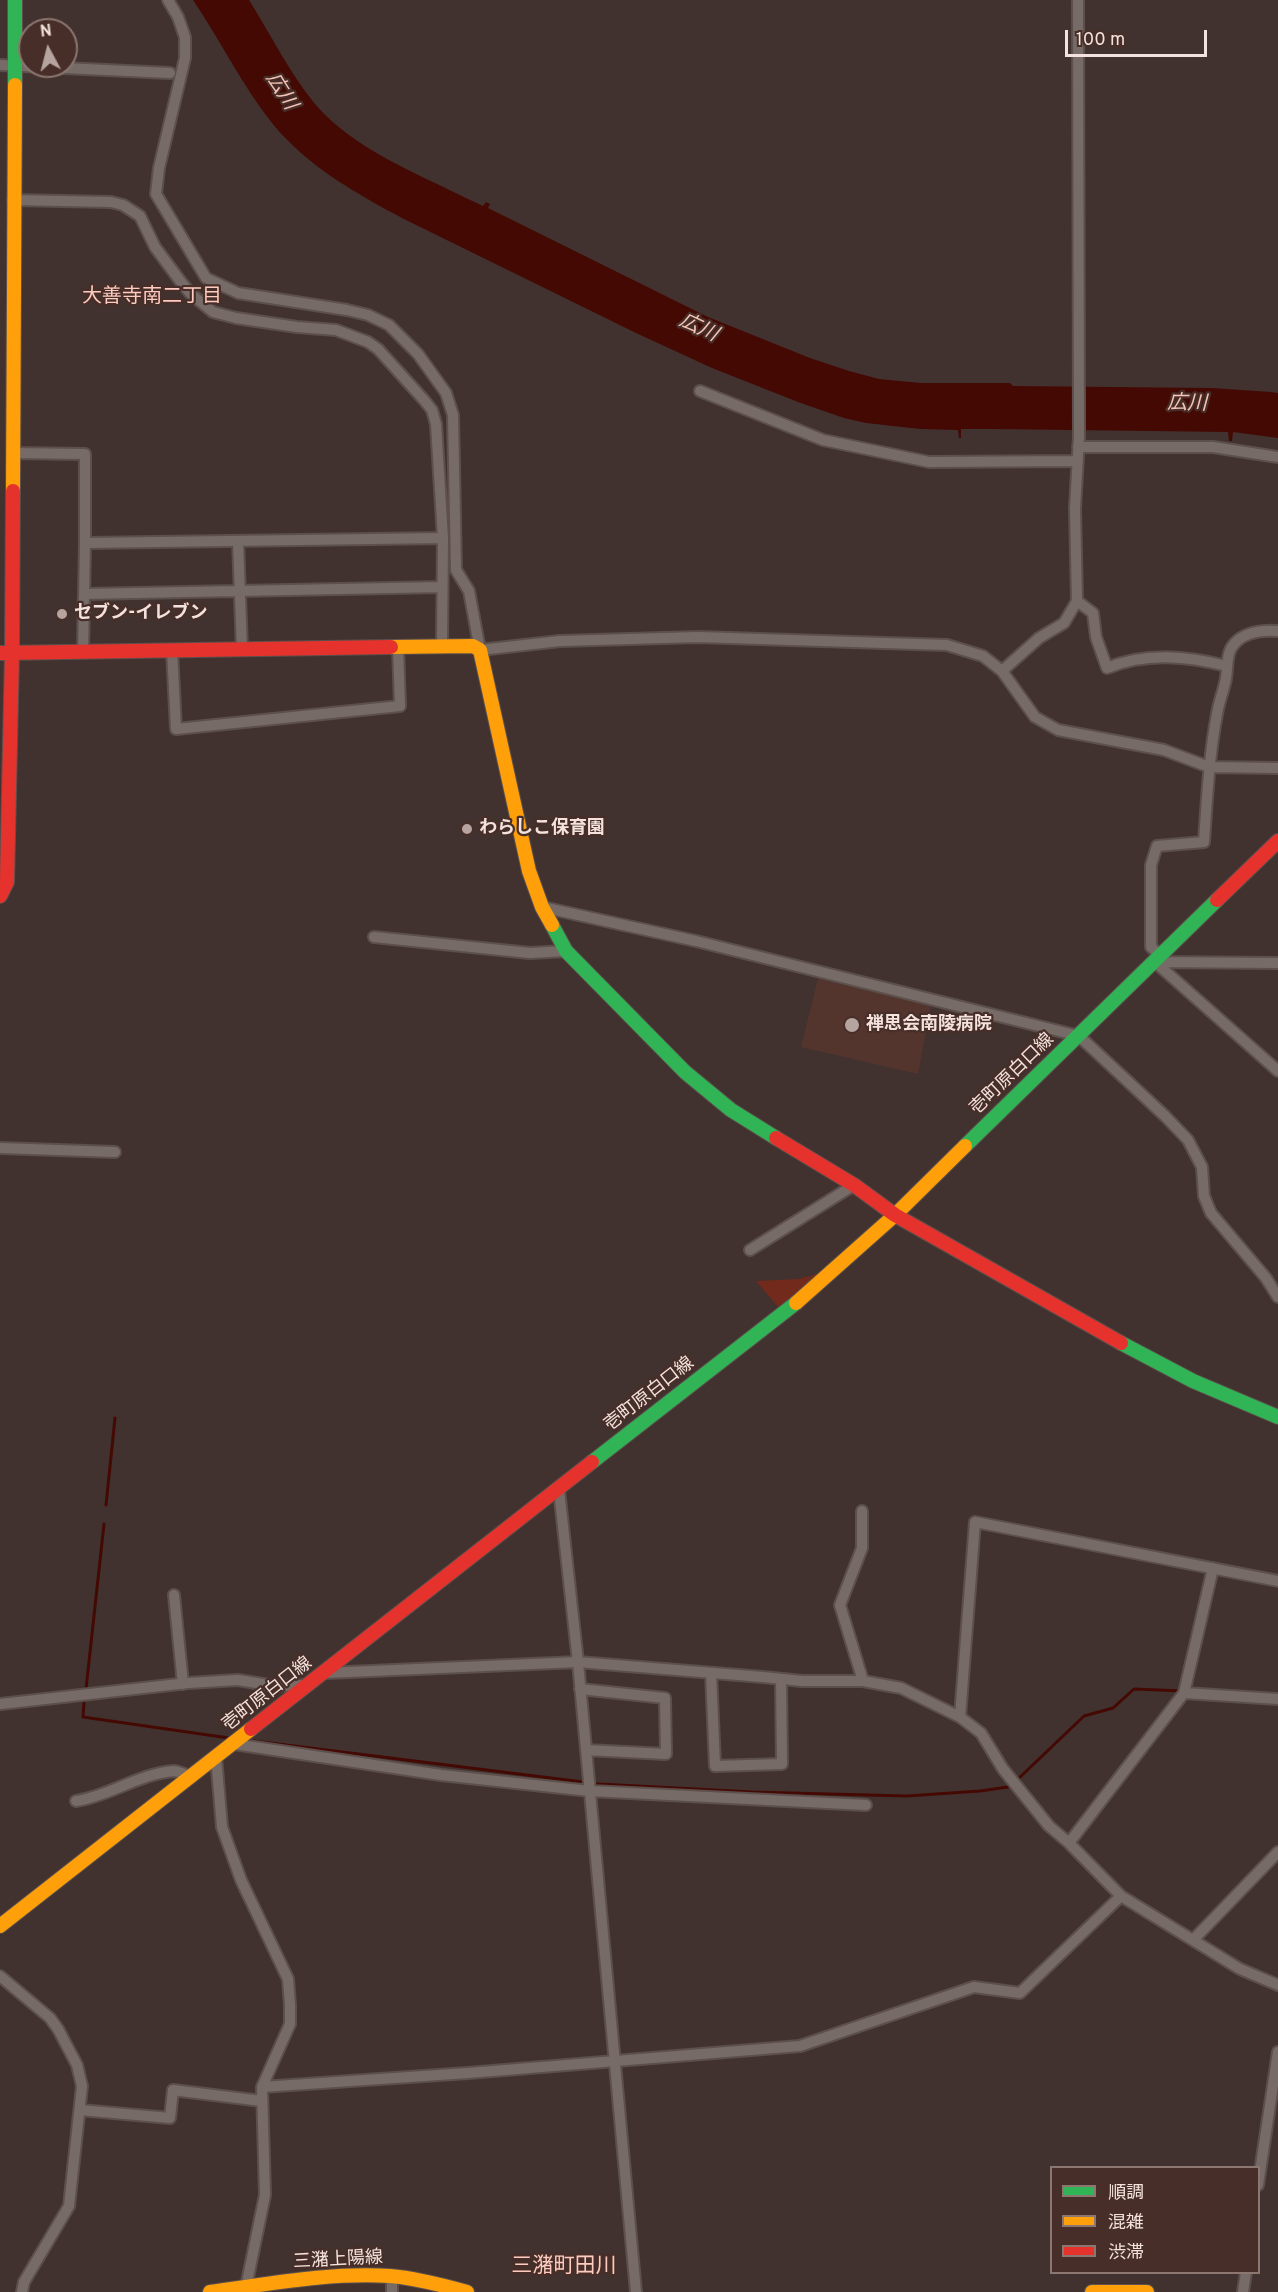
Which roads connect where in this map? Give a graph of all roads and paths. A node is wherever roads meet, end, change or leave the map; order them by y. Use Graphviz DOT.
graph roads {
  1 [pos="15,0"];
  2 [pos="168,0"];
  3 [pos="1078,0"];
  4 [pos="0,65"];
  5 [pos="15,65"];
  6 [pos="170,73"];
  7 [pos="7,200"];
  8 [pos="7,331"];
  9 [pos="700,391"];
  10 [pos="1078,442"];
  11 [pos="13,453"];
  12 [pos="1278,457"];
  13 [pos="1077,461"];
  14 [pos="6,516"];
  15 [pos="442,538"];
  16 [pos="238,541"];
  17 [pos="85,543"];
  18 [pos="442,587"];
  19 [pos="239,591"];
  20 [pos="84,594"];
  21 [pos="1077,601"];
  22 [pos="1278,631"];
  23 [pos="442,646"];
  24 [pos="398,647"];
  25 [pos="172,650"];
  26 [pos="242,650"];
  27 [pos="480,650"];
  28 [pos="83,652"];
  29 [pos="6,653"];
  30 [pos="1227,666"];
  31 [pos="1002,672"];
  32 [pos="1209,767"];
  33 [pos="1278,768"];
  34 [pos="1278,841"];
  35 [pos="0,896"];
  36 [pos="542,906"];
  37 [pos="375,937"];
  38 [pos="566,951"];
  39 [pos="1158,959"];
  40 [pos="1278,963"];
  41 [pos="1079,1036"];
  42 [pos="1278,1071"];
  43 [pos="0,1148"];
  44 [pos="115,1152"];
  45 [pos="854,1185"];
  46 [pos="895,1215"];
  47 [pos="750,1250"];
  48 [pos="1278,1298"];
  49 [pos="1278,1417"];
  50 [pos="559,1490"];
  51 [pos="862,1511"];
  52 [pos="1213,1568"];
  53 [pos="1278,1581"];
  54 [pos="174,1595"];
  55 [pos="578,1662"];
  56 [pos="325,1673"];
  57 [pos="711,1673"];
  58 [pos="781,1679"];
  59 [pos="863,1681"];
  60 [pos="183,1684"];
  61 [pos="309,1685"];
  62 [pos="580,1689"];
  63 [pos="1184,1693"];
  64 [pos="1278,1699"];
  65 [pos="0,1704"];
  66 [pos="960,1717"];
  67 [pos="234,1744"];
  68 [pos="586,1750"];
  69 [pos="216,1757"];
  70 [pos="191,1777"];
  71 [pos="590,1791"];
  72 [pos="76,1801"];
  73 [pos="866,1805"];
  74 [pos="1070,1843"];
  75 [pos="1278,1852"];
  76 [pos="1121,1896"];
  77 [pos="1,1924"];
  78 [pos="1194,1939"];
  79 [pos="0,1976"];
  80 [pos="1278,1985"];
  81 [pos="1278,2052"];
  82 [pos="615,2061"];
  83 [pos="262,2087"];
  84 [pos="262,2101"];
  85 [pos="80,2110"];
  86 [pos="1260,2172"];
  87 [pos="1246,2274"];
  88 [pos="392,2276"];
  89 [pos="246,2287"];
  90 [pos="22,2292"];
  91 [pos="210,2292"];
  92 [pos="392,2292"];
  93 [pos="467,2292"];
  94 [pos="636,2292"];
  95 [pos="1092,2292"];
  96 [pos="1115,2292"];
  97 [pos="1147,2292"];
  98 [pos="1243,2292"];
  1 -- 5 [label="street"];
  2 -- 27 [label="street"];
  3 -- 10 [label="street"];
  4 -- 5 [label="street"];
  5 -- 6 [label="street"];
  5 -- 7 [label="street"];
  7 -- 8 [label="street"];
  7 -- 15 [label="street"];
  8 -- 11 [label="street"];
  9 -- 13 [label="street"];
  10 -- 12 [label="street"];
  10 -- 13 [label="street"];
  11 -- 14 [label="street"];
  11 -- 17 [label="street"];
  13 -- 21 [label="street"];
  14 -- 29 [label="street"];
  15 -- 16 [label="street"];
  15 -- 18 [label="street"];
  16 -- 17 [label="street"];
  16 -- 19 [label="street"];
  17 -- 20 [label="street"];
  18 -- 19 [label="street"];
  18 -- 23 [label="street"];
  19 -- 20 [label="street"];
  19 -- 26 [label="street"];
  20 -- 28 [label="street"];
  21 -- 30 [label="street"];
  21 -- 31 [label="street"];
  22 -- 30 [label="street"];
  23 -- 24 [label="street"];
  23 -- 27 [label="street"];
  24 -- 25 [label="street"];
  24 -- 26 [label="street"];
  25 -- 26 [label="street"];
  25 -- 28 [label="street"];
  27 -- 31 [label="street"];
  27 -- 36 [label="street"];
  28 -- 29 [label="street"];
  29 -- 35 [label="street"];
  30 -- 32 [label="street"];
  31 -- 32 [label="street"];
  32 -- 33 [label="street"];
  32 -- 39 [label="street"];
  34 -- 39 [label="street, 壱町原白口線"];
  36 -- 38 [label="street"];
  36 -- 41 [label="street"];
  37 -- 38 [label="street"];
  38 -- 45 [label="street"];
  39 -- 40 [label="street"];
  39 -- 41 [label="street, 壱町原白口線"];
  39 -- 42 [label="street"];
  41 -- 46 [label="street, 壱町原白口線"];
  41 -- 48 [label="street"];
  43 -- 44 [label="street"];
  45 -- 46 [label="street"];
  45 -- 47 [label="street"];
  46 -- 49 [label="street"];
  46 -- 50 [label="street, 壱町原白口線"];
  50 -- 55 [label="street"];
  50 -- 56 [label="street, 壱町原白口線"];
  51 -- 59 [label="street"];
  52 -- 53 [label="street"];
  52 -- 63 [label="street"];
  52 -- 66 [label="street"];
  54 -- 60 [label="street"];
  55 -- 56 [label="street"];
  55 -- 57 [label="street"];
  55 -- 62 [label="street"];
  56 -- 61 [label="street, 壱町原白口線"];
  57 -- 58 [label="street"];
  57 -- 58 [label="street"];
  58 -- 59 [label="street"];
  59 -- 66 [label="street"];
  60 -- 61 [label="street"];
  60 -- 65 [label="street"];
  61 -- 67 [label="street, 壱町原白口線"];
  62 -- 68 [label="street"];
  62 -- 68 [label="street"];
  63 -- 64 [label="street"];
  63 -- 74 [label="street"];
  66 -- 74 [label="street"];
  67 -- 69 [label="street, 壱町原白口線"];
  67 -- 71 [label="street"];
  68 -- 71 [label="street"];
  69 -- 70 [label="street, 壱町原白口線"];
  69 -- 83 [label="street"];
  70 -- 72 [label="street"];
  70 -- 77 [label="street, 壱町原白口線"];
  71 -- 73 [label="street"];
  71 -- 82 [label="street"];
  74 -- 76 [label="street"];
  75 -- 78 [label="street"];
  76 -- 78 [label="street"];
  76 -- 82 [label="street"];
  78 -- 80 [label="street"];
  79 -- 85 [label="street"];
  81 -- 86 [label="street"];
  82 -- 83 [label="street"];
  82 -- 94 [label="street"];
  83 -- 84 [label="street"];
  84 -- 85 [label="street"];
  84 -- 89 [label="street"];
  85 -- 90 [label="street"];
  87 -- 98 [label="street"];
  88 -- 89 [label="street, 三潴上陽線"];
  88 -- 92 [label="street"];
  88 -- 93 [label="street, 三潴上陽線"];
  89 -- 91 [label="street, 三潴上陽線"];
  95 -- 96 [label="street"];
  96 -- 97 [label="street"];
}
